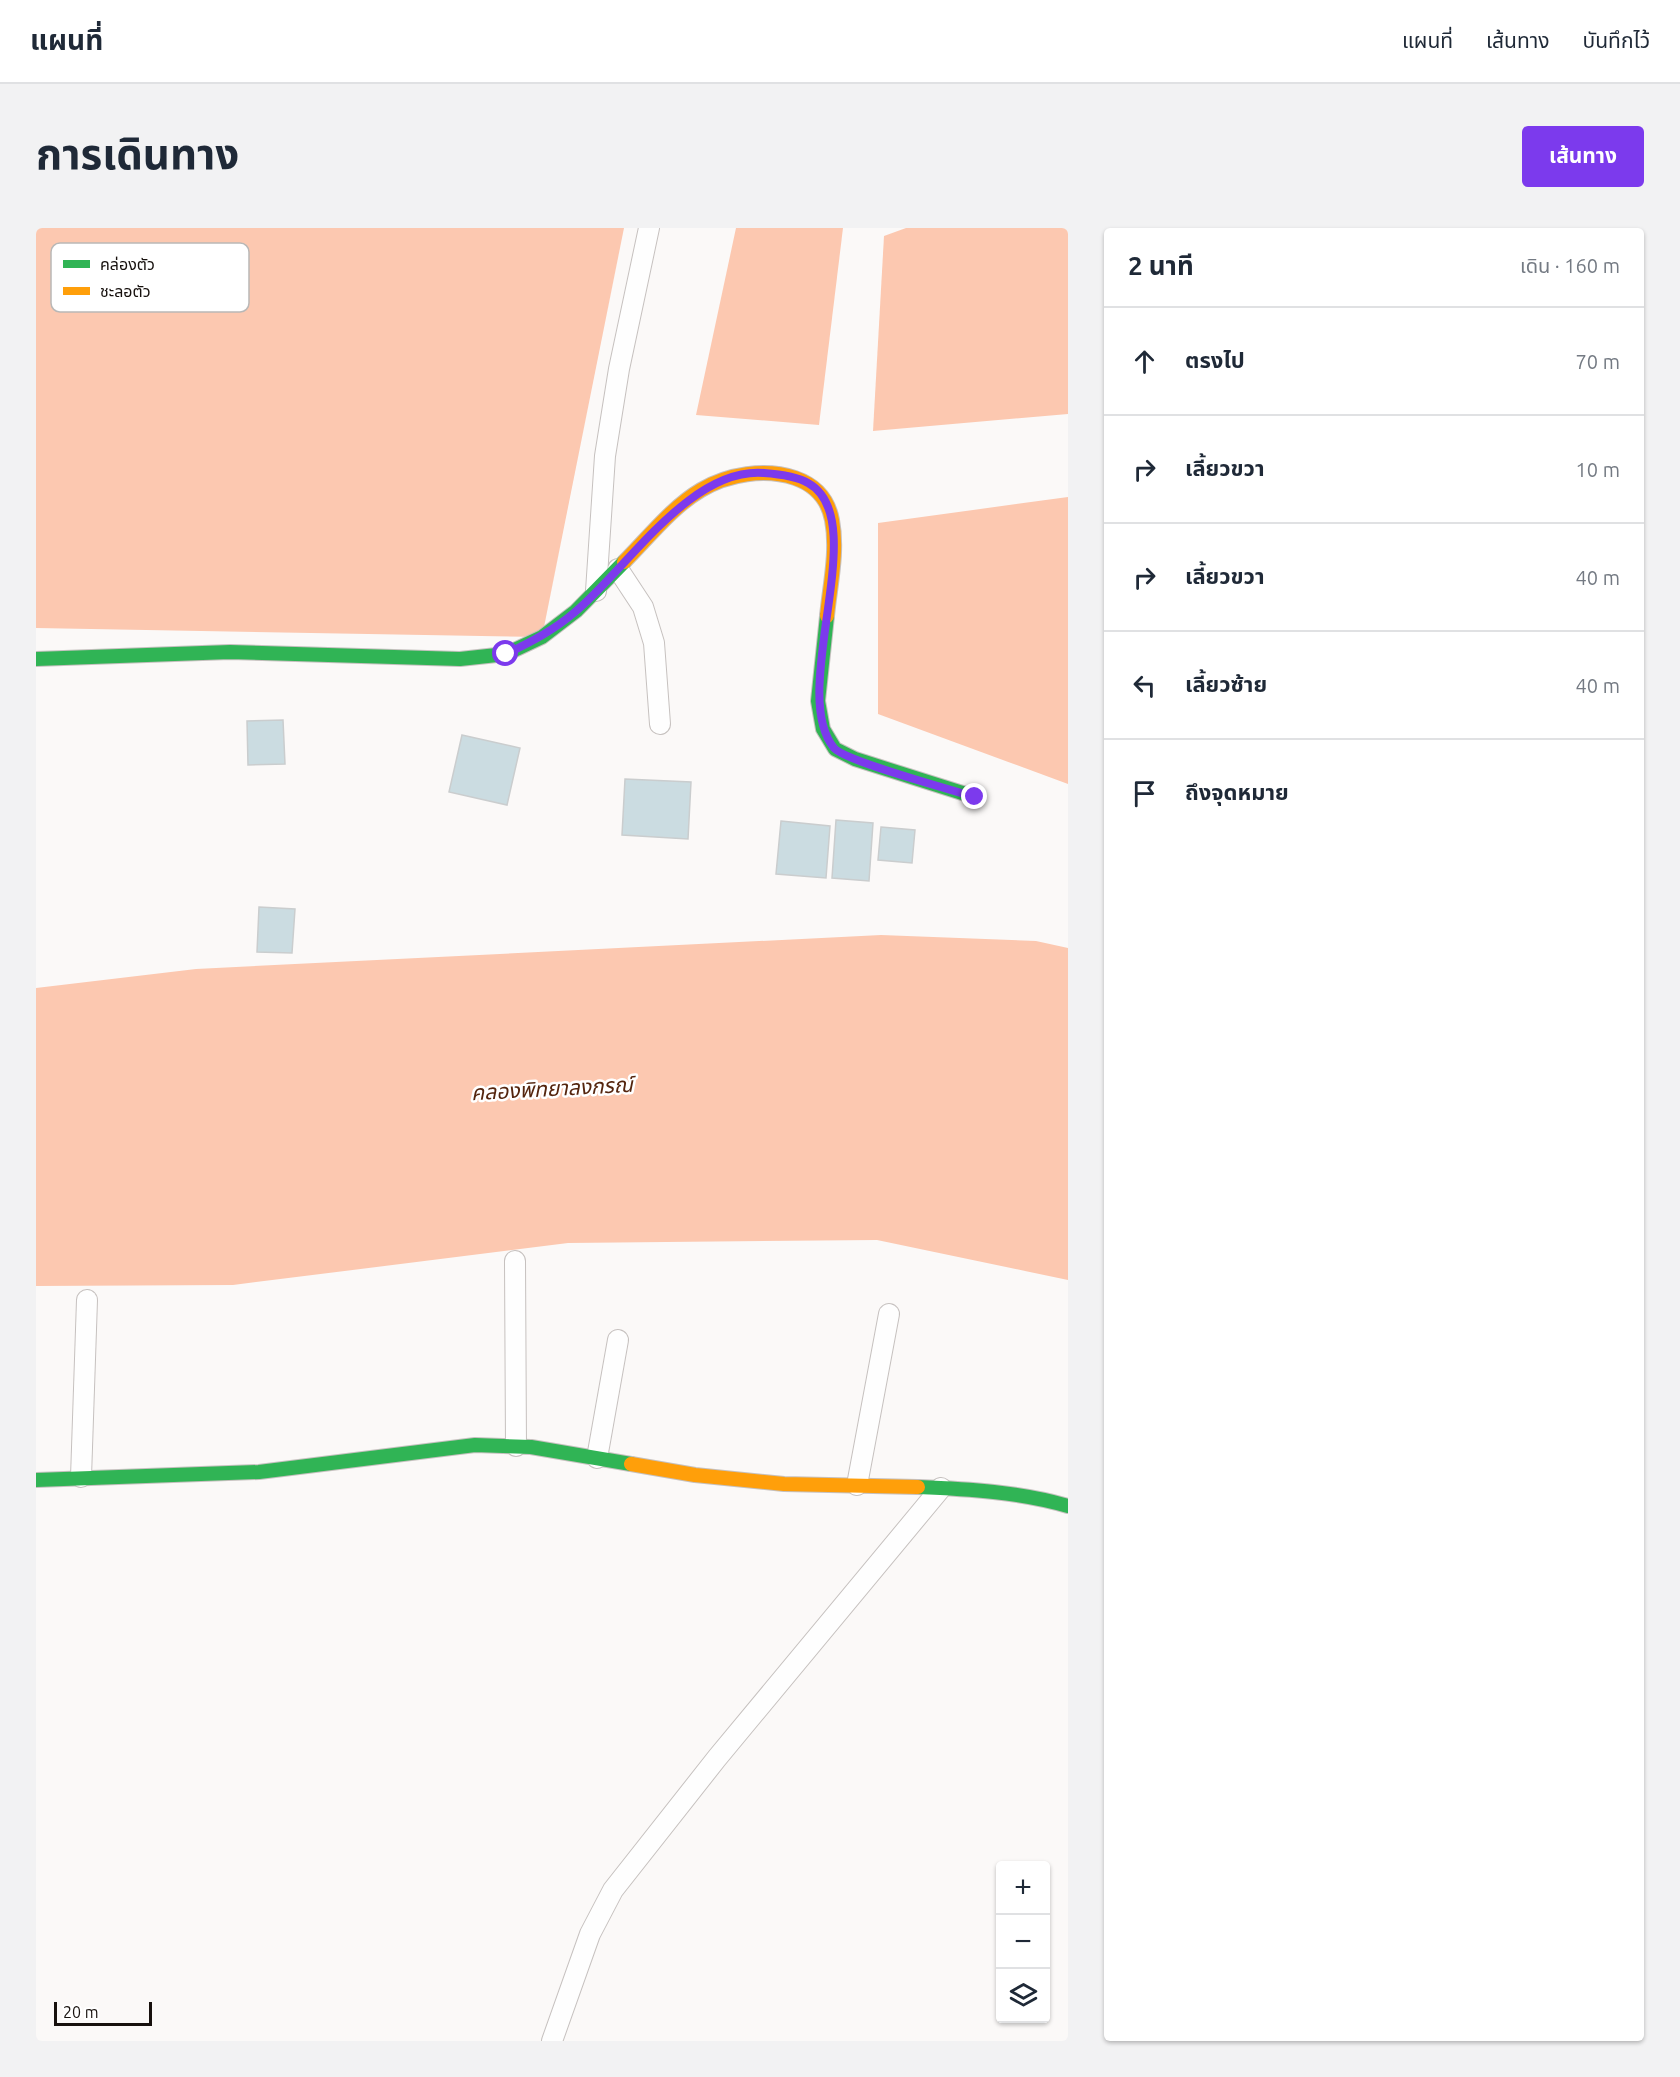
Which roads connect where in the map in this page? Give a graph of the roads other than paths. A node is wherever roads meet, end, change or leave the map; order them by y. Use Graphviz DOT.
graph roads {
  1 [pos="649,228"];
  2 [pos="618,569"];
  3 [pos="596,591"];
  4 [pos="36,659"];
  5 [pos="660,724"];
  6 [pos="975,797"];
  7 [pos="514,1261"];
  8 [pos="87,1300"];
  9 [pos="890,1314"];
  10 [pos="618,1340"];
  11 [pos="516,1446"];
  12 [pos="597,1458"];
  13 [pos="81,1477"];
  14 [pos="36,1480"];
  15 [pos="857,1485"];
  16 [pos="940,1488"];
  17 [pos="1068,1506"];
  18 [pos="552,2041"];
  1 -- 3 [label="lane"];
  2 -- 3 [label="street"];
  2 -- 5 [label="lane"];
  2 -- 6 [label="street"];
  3 -- 4 [label="street"];
  7 -- 11 [label="lane"];
  8 -- 13 [label="lane"];
  9 -- 15 [label="lane"];
  10 -- 12 [label="lane"];
  11 -- 12 [label="street"];
  11 -- 13 [label="street"];
  12 -- 15 [label="street"];
  13 -- 14 [label="street"];
  15 -- 16 [label="street"];
  16 -- 17 [label="street"];
  16 -- 18 [label="lane"];
}
